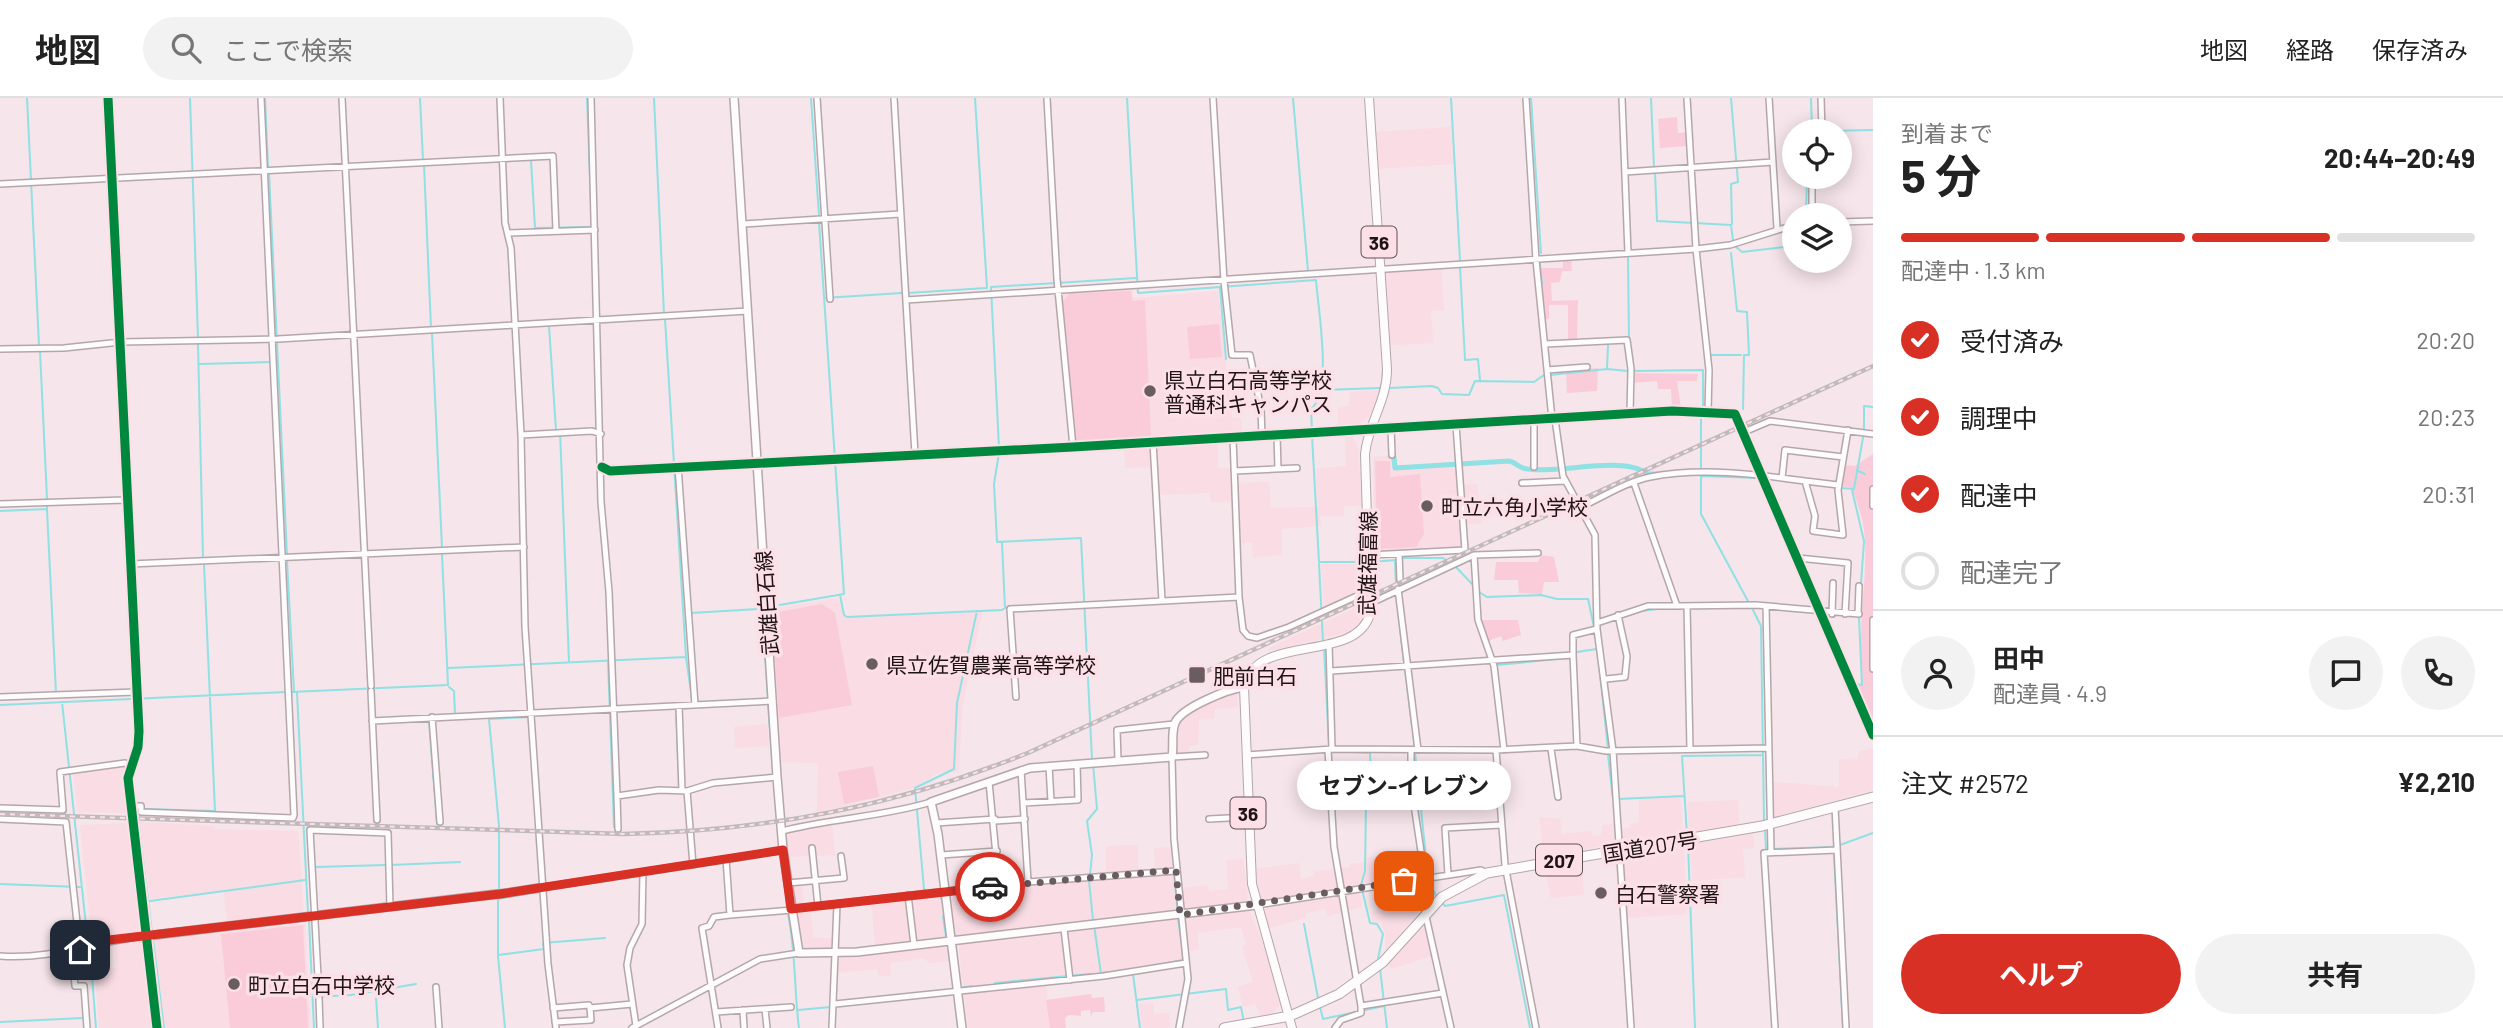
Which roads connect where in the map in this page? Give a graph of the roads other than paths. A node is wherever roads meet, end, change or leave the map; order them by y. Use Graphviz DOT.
graph roads {
  1 [pos="108,98"];
  2 [pos="261,98"];
  3 [pos="342,98"];
  4 [pos="499,98"];
  5 [pos="591,98"];
  6 [pos="734,98"];
  7 [pos="817,98"];
  8 [pos="894,98"];
  9 [pos="1047,98"];
  10 [pos="1213,98"];
  11 [pos="1369,98"];
  12 [pos="1526,98"];
  13 [pos="1622,98"];
  14 [pos="1687,98"];
  15 [pos="1769,98"];
  16 [pos="1821,98"];
  17 [pos="1822,119"];
  18 [pos="500,157"];
  19 [pos="1773,162"];
  20 [pos="346,166"];
  21 [pos="1693,169"];
  22 [pos="267,170"];
  23 [pos="1625,172"];
  24 [pos="113,178"];
  25 [pos="0,184"];
  26 [pos="900,215"];
  27 [pos="825,219"];
  28 [pos="1873,221"];
  29 [pos="1852,222"];
  30 [pos="743,224"];
  31 [pos="1782,227"];
  32 [pos="1777,228"];
  33 [pos="556,229"];
  34 [pos="593,230"];
  35 [pos="508,233"];
  36 [pos="1696,250"];
  37 [pos="1628,253"];
  38 [pos="1536,260"];
  39 [pos="1381,268"];
  40 [pos="1224,284"];
  41 [pos="1058,285"];
  42 [pos="906,295"];
  43 [pos="830,298"];
  44 [pos="748,311"];
  45 [pos="596,318"];
  46 [pos="514,325"];
  47 [pos="355,334"];
  48 [pos="275,339"];
  49 [pos="121,342"];
  50 [pos="1545,344"];
  51 [pos="0,349"];
  52 [pos="1587,367"];
  53 [pos="1547,370"];
  54 [pos="1704,411"];
  55 [pos="1630,414"];
  56 [pos="1554,419"];
  57 [pos="1534,420"];
  58 [pos="1456,425"];
  59 [pos="1393,428"];
  60 [pos="1371,430"];
  61 [pos="1848,430"];
  62 [pos="1744,432"];
  63 [pos="601,434"];
  64 [pos="1873,434"];
  65 [pos="522,435"];
  66 [pos="1277,435"];
  67 [pos="1262,436"];
  68 [pos="1233,438"];
  69 [pos="1153,442"];
  70 [pos="1073,447"];
  71 [pos="915,454"];
  72 [pos="1392,455"];
  73 [pos="1843,457"];
  74 [pos="756,461"];
  75 [pos="675,466"];
  76 [pos="602,467"];
  77 [pos="1534,467"];
  78 [pos="1297,468"];
  79 [pos="1278,469"];
  80 [pos="1234,471"];
  81 [pos="1763,478"];
  82 [pos="1782,478"];
  83 [pos="1565,481"];
  84 [pos="1521,483"];
  85 [pos="1634,483"];
  86 [pos="1805,483"];
  87 [pos="1838,487"];
  88 [pos="1873,489"];
  89 [pos="125,500"];
  90 [pos="0,504"];
  91 [pos="1873,506"];
  92 [pos="1581,507"];
  93 [pos="524,547"];
  94 [pos="1538,553"];
  95 [pos="365,554"];
  96 [pos="1474,555"];
  97 [pos="286,557"];
  98 [pos="1399,558"];
  99 [pos="1798,558"];
  100 [pos="1370,560"];
  101 [pos="130,564"];
  102 [pos="1400,580"];
  103 [pos="1833,583"];
  104 [pos="1859,586"];
  105 [pos="1371,590"];
  106 [pos="1396,590"];
  107 [pos="1239,597"];
  108 [pos="1162,601"];
  109 [pos="1371,603"];
  110 [pos="1674,606"];
  111 [pos="1687,606"];
  112 [pos="1766,606"];
  113 [pos="1821,613"];
  114 [pos="1832,614"];
  115 [pos="1845,614"];
  116 [pos="1619,617"];
  117 [pos="1873,620"];
  118 [pos="1596,627"];
  119 [pos="1326,644"];
  120 [pos="1573,657"];
  121 [pos="1491,663"];
  122 [pos="1407,667"];
  123 [pos="1873,669"];
  124 [pos="1331,671"];
  125 [pos="1606,679"];
  126 [pos="1244,687"];
  127 [pos="137,696"];
  128 [pos="0,697"];
  129 [pos="1016,697"];
  130 [pos="770,701"];
  131 [pos="693,705"];
  132 [pos="679,708"];
  133 [pos="611,709"];
  134 [pos="531,713"];
  135 [pos="432,720"];
  136 [pos="372,721"];
  137 [pos="1174,724"];
  138 [pos="1873,735"];
  139 [pos="1577,746"];
  140 [pos="1765,748"];
  141 [pos="1551,749"];
  142 [pos="1688,749"];
  143 [pos="1330,750"];
  144 [pos="1415,750"];
  145 [pos="1496,750"];
  146 [pos="1504,750"];
  147 [pos="1609,751"];
  148 [pos="1205,755"];
  149 [pos="1246,755"];
  150 [pos="1172,757"];
  151 [pos="1118,760"];
  152 [pos="1077,764"];
  153 [pos="130,765"];
  154 [pos="1049,766"];
  155 [pos="1021,770"];
  156 [pos="774,778"];
  157 [pos="989,782"];
  158 [pos="685,790"];
  159 [pos="617,796"];
  160 [pos="1558,797"];
  161 [pos="1873,797"];
  162 [pos="1051,801"];
  163 [pos="931,802"];
  164 [pos="1023,803"];
  165 [pos="131,806"];
  166 [pos="1835,807"];
  167 [pos="0,808"];
  168 [pos="1248,817"];
  169 [pos="0,819"];
  170 [pos="1025,819"];
  171 [pos="1209,819"];
  172 [pos="377,820"];
  173 [pos="995,820"];
  174 [pos="440,822"];
  175 [pos="936,823"];
  176 [pos="1501,825"];
  177 [pos="1766,825"];
  178 [pos="618,829"];
  179 [pos="782,831"];
  180 [pos="1837,847"];
  181 [pos="812,848"];
  182 [pos="1770,850"];
  183 [pos="781,851"];
  184 [pos="997,851"];
  185 [pos="1618,851"];
  186 [pos="941,855"];
  187 [pos="841,856"];
  188 [pos="727,861"];
  189 [pos="693,864"];
  190 [pos="1506,868"];
  191 [pos="1176,870"];
  192 [pos="1487,873"];
  193 [pos="643,874"];
  194 [pos="1448,875"];
  195 [pos="1427,878"];
  196 [pos="815,880"];
  197 [pos="1028,882"];
  198 [pos="788,883"];
  199 [pos="999,886"];
  200 [pos="545,890"];
  201 [pos="946,892"];
  202 [pos="1340,892"];
  203 [pos="909,897"];
  204 [pos="837,904"];
  205 [pos="1257,905"];
  206 [pos="818,906"];
  207 [pos="390,907"];
  208 [pos="790,910"];
  209 [pos="1425,912"];
  210 [pos="730,915"];
  211 [pos="1179,916"];
  212 [pos="311,918"];
  213 [pos="1064,929"];
  214 [pos="151,936"];
  215 [pos="952,941"];
  216 [pos="914,945"];
  217 [pos="80,950"];
  218 [pos="72,952"];
  219 [pos="796,953"];
  220 [pos="837,953"];
  221 [pos="0,956"];
  222 [pos="1186,962"];
  223 [pos="1069,977"];
  224 [pos="1359,982"];
  225 [pos="711,985"];
  226 [pos="436,986"];
  227 [pos="958,989"];
  228 [pos="1443,993"];
  229 [pos="632,1004"];
  230 [pos="835,1004"];
  231 [pos="791,1007"];
  232 [pos="553,1008"];
  233 [pos="590,1008"];
  234 [pos="765,1009"];
  235 [pos="1361,1009"];
  236 [pos="743,1010"];
  237 [pos="716,1012"];
  238 [pos="1290,1016"];
  239 [pos="556,1025"];
  240 [pos="635,1027"];
  241 [pos="87,1028"];
  242 [pos="158,1028"];
  243 [pos="320,1028"];
  244 [pos="439,1028"];
  245 [pos="718,1028"];
  246 [pos="744,1028"];
  247 [pos="767,1028"];
  248 [pos="832,1028"];
  249 [pos="962,1028"];
  250 [pos="1179,1028"];
  251 [pos="1224,1028"];
  252 [pos="1292,1028"];
  253 [pos="1335,1028"];
  254 [pos="1451,1028"];
  255 [pos="1536,1028"];
  256 [pos="1631,1028"];
  257 [pos="1775,1028"];
  258 [pos="1846,1028"];
  1 -- 24 [label="street"];
  2 -- 22 [label="street"];
  3 -- 20 [label="street"];
  4 -- 18 [label="street"];
  5 -- 34 [label="street"];
  6 -- 30 [label="main road, 武雄白石線"];
  7 -- 27 [label="street"];
  8 -- 26 [label="street"];
  9 -- 41 [label="street"];
  10 -- 40 [label="street"];
  11 -- 39 [label="main road, 武雄福富線 / 36"];
  12 -- 38 [label="street"];
  13 -- 23 [label="street"];
  14 -- 21 [label="street"];
  15 -- 19 [label="street"];
  16 -- 17 [label="street"];
  18 -- 20 [label="street"];
  18 -- 33 [label="street"];
  18 -- 35 [label="street"];
  19 -- 21 [label="street"];
  19 -- 32 [label="street"];
  20 -- 22 [label="street"];
  20 -- 47 [label="street"];
  21 -- 23 [label="street"];
  21 -- 36 [label="street"];
  22 -- 24 [label="street"];
  22 -- 48 [label="street"];
  23 -- 37 [label="street"];
  24 -- 25 [label="street"];
  24 -- 49 [label="street"];
  26 -- 27 [label="street"];
  26 -- 42 [label="street"];
  27 -- 30 [label="street"];
  27 -- 43 [label="street"];
  28 -- 29 [label="street"];
  30 -- 44 [label="main road, 武雄白石線"];
  31 -- 32 [label="street"];
  32 -- 36 [label="street"];
  33 -- 34 [label="street"];
  33 -- 35 [label="street"];
  34 -- 45 [label="street"];
  35 -- 46 [label="street"];
  36 -- 37 [label="street"];
  36 -- 54 [label="street"];
  37 -- 38 [label="street"];
  38 -- 39 [label="street"];
  38 -- 50 [label="street"];
  39 -- 40 [label="street"];
  39 -- 60 [label="main road, 武雄福富線 / 36"];
  40 -- 41 [label="street"];
  40 -- 67 [label="street"];
  41 -- 42 [label="street"];
  41 -- 70 [label="street"];
  42 -- 71 [label="street"];
  44 -- 45 [label="street"];
  44 -- 74 [label="main road, 武雄白石線"];
  45 -- 46 [label="street"];
  45 -- 63 [label="street"];
  46 -- 47 [label="street"];
  46 -- 65 [label="street"];
  47 -- 48 [label="street"];
  47 -- 95 [label="street"];
  48 -- 49 [label="street"];
  48 -- 97 [label="street"];
  49 -- 51 [label="street"];
  49 -- 89 [label="street"];
  50 -- 53 [label="street"];
  50 -- 55 [label="street"];
  52 -- 53 [label="street"];
  53 -- 56 [label="street"];
  54 -- 55 [label="street"];
  54 -- 62 [label="street"];
  55 -- 56 [label="street"];
  56 -- 57 [label="street"];
  56 -- 83 [label="street"];
  57 -- 58 [label="street"];
  57 -- 77 [label="street"];
  58 -- 59 [label="street"];
  58 -- 98 [label="street"];
  59 -- 60 [label="street"];
  59 -- 72 [label="street"];
  60 -- 66 [label="main road"];
  60 -- 100 [label="main road, 武雄福富線 / 36"];
  61 -- 62 [label="street"];
  61 -- 64 [label="street"];
  61 -- 73 [label="street"];
  62 -- 81 [label="street"];
  63 -- 65 [label="street"];
  63 -- 76 [label="street"];
  65 -- 93 [label="street"];
  66 -- 67 [label="main road"];
  66 -- 79 [label="street"];
  67 -- 68 [label="main road"];
  68 -- 69 [label="main road"];
  68 -- 80 [label="street"];
  69 -- 70 [label="main road"];
  69 -- 108 [label="street"];
  70 -- 71 [label="street"];
  71 -- 74 [label="street"];
  73 -- 82 [label="street"];
  73 -- 87 [label="street"];
  74 -- 75 [label="street"];
  74 -- 130 [label="main road, 武雄白石線"];
  75 -- 76 [label="street"];
  75 -- 131 [label="street"];
  76 -- 133 [label="street"];
  78 -- 79 [label="street"];
  79 -- 80 [label="street"];
  80 -- 107 [label="street"];
  81 -- 82 [label="street"];
  81 -- 85 [label="street"];
  81 -- 99 [label="street"];
  82 -- 86 [label="street"];
  83 -- 84 [label="street"];
  83 -- 92 [label="street"];
  85 -- 92 [label="street"];
  85 -- 111 [label="street"];
  86 -- 87 [label="street"];
  86 -- 87 [label="street"];
  88 -- 91 [label="street"];
  89 -- 90 [label="street"];
  89 -- 101 [label="street"];
  92 -- 118 [label="street"];
  93 -- 95 [label="street"];
  93 -- 134 [label="street"];
  94 -- 96 [label="street"];
  95 -- 97 [label="street"];
  95 -- 136 [label="street"];
  96 -- 106 [label="street"];
  96 -- 121 [label="street"];
  97 -- 101 [label="street"];
  97 -- 165 [label="street"];
  98 -- 100 [label="street"];
  98 -- 102 [label="street"];
  99 -- 113 [label="street"];
  99 -- 115 [label="street"];
  100 -- 105 [label="main road, 武雄福富線 / 36"];
  101 -- 127 [label="street"];
  103 -- 114 [label="street"];
  104 -- 115 [label="street"];
  105 -- 107 [label="street"];
  105 -- 109 [label="main road, 武雄福富線 / 36"];
  106 -- 109 [label="street"];
  106 -- 122 [label="street"];
  107 -- 108 [label="street"];
  108 -- 129 [label="street"];
  109 -- 119 [label="main road, 武雄福富線 / 36"];
  110 -- 116 [label="street"];
  111 -- 112 [label="street"];
  111 -- 142 [label="street"];
  112 -- 113 [label="street"];
  112 -- 140 [label="street"];
  113 -- 114 [label="street"];
  113 -- 138 [label="street"];
  114 -- 115 [label="street"];
  116 -- 118 [label="street"];
  116 -- 125 [label="street"];
  117 -- 123 [label="street"];
  118 -- 120 [label="street"];
  118 -- 125 [label="street"];
  119 -- 124 [label="street"];
  119 -- 126 [label="main road, 武雄福富線 / 36"];
  120 -- 121 [label="street"];
  120 -- 139 [label="street"];
  121 -- 122 [label="street"];
  121 -- 146 [label="street"];
  122 -- 124 [label="street"];
  122 -- 144 [label="street"];
  124 -- 143 [label="street"];
  125 -- 147 [label="street"];
  126 -- 137 [label="main road"];
  126 -- 149 [label="main road, 36"];
  127 -- 128 [label="street"];
  127 -- 153 [label="street"];
  130 -- 131 [label="street"];
  130 -- 156 [label="main road, 武雄白石線"];
  131 -- 132 [label="street"];
  132 -- 133 [label="street"];
  132 -- 158 [label="street"];
  133 -- 134 [label="street"];
  133 -- 159 [label="street"];
  134 -- 135 [label="street"];
  134 -- 200 [label="street"];
  135 -- 136 [label="street"];
  135 -- 174 [label="street"];
  136 -- 172 [label="street"];
  137 -- 150 [label="main road"];
  137 -- 151 [label="street"];
  139 -- 141 [label="street"];
  139 -- 147 [label="street"];
  140 -- 142 [label="street"];
  140 -- 177 [label="street"];
  141 -- 146 [label="street"];
  141 -- 160 [label="street"];
  142 -- 147 [label="street"];
  143 -- 144 [label="street"];
  143 -- 149 [label="street"];
  143 -- 202 [label="street"];
  144 -- 145 [label="street"];
  144 -- 195 [label="street"];
  145 -- 146 [label="street"];
  145 -- 176 [label="street"];
  147 -- 185 [label="street"];
  148 -- 150 [label="street"];
  149 -- 168 [label="main road, 36"];
  150 -- 151 [label="main road"];
  150 -- 191 [label="street"];
  151 -- 152 [label="main road"];
  152 -- 154 [label="main road"];
  152 -- 162 [label="street"];
  153 -- 165 [label="main road"];
  153 -- 167 [label="street"];
  154 -- 155 [label="main road"];
  154 -- 162 [label="street"];
  155 -- 157 [label="main road"];
  155 -- 164 [label="street"];
  156 -- 158 [label="street"];
  156 -- 179 [label="main road, 武雄白石線"];
  157 -- 163 [label="main road"];
  157 -- 173 [label="street"];
  158 -- 159 [label="street"];
  158 -- 189 [label="street"];
  159 -- 178 [label="street"];
  161 -- 166 [label="highway, 国道207号 / 207"];
  162 -- 164 [label="street"];
  163 -- 175 [label="main road"];
  163 -- 179 [label="street"];
  164 -- 170 [label="street"];
  165 -- 214 [label="main road"];
  166 -- 177 [label="highway, 国道207号 / 207"];
  166 -- 180 [label="street"];
  168 -- 171 [label="street"];
  168 -- 205 [label="main road, 36"];
  169 -- 217 [label="street"];
  170 -- 173 [label="street"];
  170 -- 197 [label="street"];
  173 -- 175 [label="street"];
  173 -- 184 [label="street"];
  175 -- 186 [label="main road"];
  176 -- 190 [label="street"];
  176 -- 194 [label="street"];
  177 -- 182 [label="street"];
  177 -- 185 [label="highway, 国道207号 / 207"];
  179 -- 183 [label="main road, 武雄白石線"];
  180 -- 182 [label="street"];
  180 -- 258 [label="street"];
  181 -- 196 [label="street"];
  182 -- 257 [label="street"];
  183 -- 188 [label="street"];
  183 -- 198 [label="main road, 武雄白石線"];
  184 -- 186 [label="street"];
  184 -- 199 [label="street"];
  185 -- 190 [label="highway, 国道207号 / 207"];
  185 -- 256 [label="street"];
  186 -- 201 [label="main road"];
  187 -- 196 [label="street"];
  188 -- 189 [label="street"];
  188 -- 210 [label="street"];
  189 -- 193 [label="street"];
  190 -- 192 [label="highway, 国道207号 / 207"];
  190 -- 255 [label="street"];
  191 -- 197 [label="street"];
  191 -- 211 [label="street"];
  192 -- 194 [label="street"];
  192 -- 209 [label="highway, 国道207号 / 207"];
  193 -- 200 [label="street"];
  193 -- 229 [label="street"];
  194 -- 195 [label="street"];
  195 -- 202 [label="street"];
  196 -- 198 [label="street"];
  196 -- 206 [label="street"];
  197 -- 199 [label="street"];
  198 -- 208 [label="main road, 武雄白石線"];
  199 -- 201 [label="street"];
  200 -- 207 [label="main road"];
  200 -- 232 [label="street"];
  201 -- 203 [label="street"];
  201 -- 215 [label="main road"];
  202 -- 205 [label="street"];
  202 -- 224 [label="street"];
  203 -- 204 [label="street"];
  203 -- 216 [label="street"];
  204 -- 206 [label="street"];
  204 -- 220 [label="street"];
  205 -- 211 [label="main road"];
  205 -- 238 [label="main road, 36"];
  206 -- 208 [label="street"];
  207 -- 212 [label="main road"];
  207 -- 212 [label="street"];
  208 -- 210 [label="street"];
  208 -- 219 [label="main road, 武雄白石線"];
  209 -- 224 [label="highway, 国道207号 / 207"];
  209 -- 228 [label="street"];
  210 -- 225 [label="street"];
  211 -- 213 [label="main road"];
  211 -- 222 [label="street"];
  212 -- 214 [label="main road"];
  212 -- 243 [label="street"];
  213 -- 215 [label="main road"];
  213 -- 223 [label="street"];
  214 -- 217 [label="street"];
  214 -- 242 [label="main road"];
  215 -- 216 [label="main road"];
  215 -- 227 [label="main road"];
  216 -- 220 [label="main road"];
  217 -- 218 [label="street"];
  218 -- 221 [label="street"];
  218 -- 241 [label="street"];
  219 -- 220 [label="main road"];
  219 -- 225 [label="street"];
  220 -- 230 [label="street"];
  222 -- 223 [label="street"];
  222 -- 250 [label="street"];
  223 -- 227 [label="street"];
  224 -- 235 [label="street"];
  224 -- 238 [label="highway, 国道207号 / 207"];
  225 -- 237 [label="street"];
  225 -- 240 [label="street"];
  226 -- 244 [label="street"];
  227 -- 230 [label="street"];
  227 -- 249 [label="main road"];
  228 -- 235 [label="street"];
  228 -- 254 [label="street"];
  229 -- 233 [label="street"];
  229 -- 240 [label="street"];
  230 -- 248 [label="street"];
  231 -- 234 [label="street"];
  232 -- 233 [label="street"];
  232 -- 239 [label="street"];
  233 -- 239 [label="street"];
  234 -- 236 [label="street"];
  234 -- 247 [label="street"];
  235 -- 253 [label="street"];
  236 -- 237 [label="street"];
  236 -- 246 [label="street"];
  237 -- 245 [label="street"];
  238 -- 251 [label="highway, 国道207号 / 207"];
  238 -- 252 [label="main road, 36"];
}
